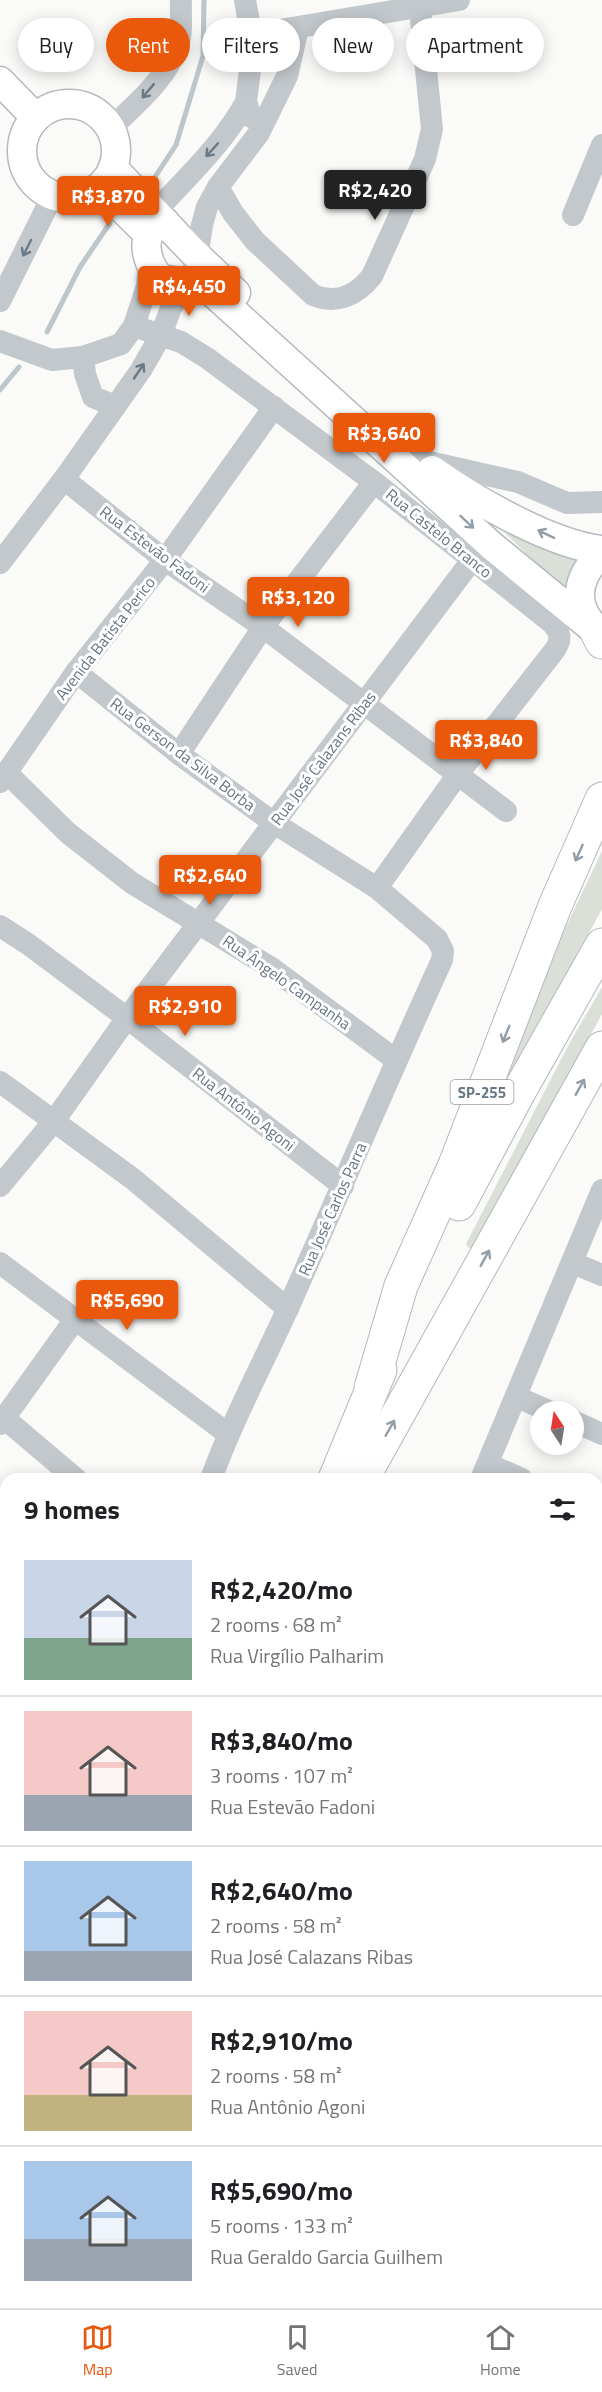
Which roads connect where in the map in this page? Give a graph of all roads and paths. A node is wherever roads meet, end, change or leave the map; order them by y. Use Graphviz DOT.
graph roads {
  1 [pos="181,0"];
  2 [pos="245,0"];
  3 [pos="459,0"];
  4 [pos="419,3"];
  5 [pos="248,18"];
  6 [pos="300,28"];
  7 [pos="250,72"];
  8 [pos="288,72"];
  9 [pos="0,81"];
  10 [pos="246,102"];
  11 [pos="35,117"];
  12 [pos="111,128"];
  13 [pos="259,133"];
  14 [pos="602,145"];
  15 [pos="107,177"];
  16 [pos="218,187"];
  17 [pos="53,195"];
  18 [pos="573,215"];
  19 [pos="156,222"];
  20 [pos="199,258"];
  21 [pos="149,265"];
  22 [pos="184,284"];
  23 [pos="0,302"];
  24 [pos="134,326"];
  25 [pos="161,335"];
  26 [pos="0,341"];
  27 [pos="84,357"];
  28 [pos="52,360"];
  29 [pos="93,397"];
  30 [pos="114,406"];
  31 [pos="274,407"];
  32 [pos="416,459"];
  33 [pos="64,479"];
  34 [pos="374,482"];
  35 [pos="602,502"];
  36 [pos="602,552"];
  37 [pos="165,560"];
  38 [pos="472,560"];
  39 [pos="0,563"];
  40 [pos="263,627"];
  41 [pos="600,636"];
  42 [pos="76,672"];
  43 [pos="363,704"];
  44 [pos="179,754"];
  45 [pos="458,774"];
  46 [pos="3,778"];
  47 [pos="602,799"];
  48 [pos="506,811"];
  49 [pos="274,823"];
  50 [pos="377,888"];
  51 [pos="200,923"];
  52 [pos="0,926"];
  53 [pos="437,939"];
  54 [pos="602,945"];
  55 [pos="127,1018"];
  56 [pos="602,1048"];
  57 [pos="396,1060"];
  58 [pos="0,1082"];
  59 [pos="54,1121"];
  60 [pos="0,1186"];
  61 [pos="343,1186"];
  62 [pos="602,1190"];
  63 [pos="0,1263"];
  64 [pos="573,1263"];
  65 [pos="602,1275"];
  66 [pos="288,1309"];
  67 [pos="76,1318"];
  68 [pos="371,1388"];
  69 [pos="517,1396"];
  70 [pos="530,1402"];
  71 [pos="2,1421"];
  72 [pos="584,1426"];
  73 [pos="228,1434"];
  74 [pos="602,1434"];
  75 [pos="485,1471"];
  76 [pos="68,1473"];
  77 [pos="212,1473"];
  78 [pos="337,1473"];
  79 [pos="365,1473"];
  1 -- 12 [label="street, one-way"];
  2 -- 5 [label="street"];
  3 -- 4 [label="street"];
  4 -- 6 [label="street"];
  4 -- 16 [label="street"];
  7 -- 10 [label="street"];
  8 -- 13 [label="street"];
  9 -- 11 [label="main road"];
  10 -- 13 [label="street"];
  10 -- 19 [label="street, one-way"];
  11 -- 12 [label="main road"];
  11 -- 17 [label="main road"];
  12 -- 15 [label="main road"];
  13 -- 16 [label="street"];
  14 -- 18 [label="street"];
  15 -- 17 [label="main road"];
  15 -- 19 [label="main road"];
  16 -- 20 [label="street"];
  17 -- 23 [label="street, one-way"];
  19 -- 20 [label="main road"];
  19 -- 21 [label="main road"];
  20 -- 22 [label="street"];
  20 -- 32 [label="main road"];
  21 -- 22 [label="main road"];
  21 -- 24 [label="street"];
  22 -- 25 [label="street"];
  22 -- 41 [label="main road, one-way"];
  24 -- 25 [label="street, Rua Castelo Branco"];
  24 -- 27 [label="street"];
  30 -- 25 [label="street, one-way"];
  25 -- 31 [label="street, Rua Castelo Branco"];
  26 -- 28 [label="street"];
  27 -- 28 [label="street"];
  27 -- 29 [label="street"];
  28 -- 29 [label="street"];
  29 -- 30 [label="street"];
  30 -- 33 [label="street"];
  31 -- 34 [label="street, Rua Castelo Branco"];
  31 -- 37 [label="street, Avenida Batista Perico"];
  32 -- 35 [label="street"];
  36 -- 32 [label="main road, one-way"];
  33 -- 37 [label="street, Rua Estevão Fadoni"];
  33 -- 39 [label="street"];
  34 -- 38 [label="street, Rua Castelo Branco"];
  34 -- 40 [label="street"];
  36 -- 41 [label="main road"];
  37 -- 40 [label="street, Rua Estevão Fadoni"];
  37 -- 42 [label="street, Avenida Batista Perico"];
  38 -- 43 [label="street, Rua José Calazans Ribas"];
  38 -- 45 [label="street, Rua Castelo Branco"];
  40 -- 43 [label="street, Rua Estevão Fadoni"];
  40 -- 44 [label="street"];
  42 -- 44 [label="street, Rua Gerson da Silva Borba"];
  42 -- 46 [label="street, Avenida Batista Perico"];
  43 -- 45 [label="street, Rua Estevão Fadoni"];
  43 -- 49 [label="street, Rua José Calazans Ribas"];
  44 -- 49 [label="street, Rua Gerson da Silva Borba"];
  45 -- 48 [label="street, Rua Estevão Fadoni"];
  45 -- 50 [label="street"];
  46 -- 51 [label="street, Rua Ângelo Campanha"];
  47 -- 68 [label="highway, SP-255, one-way"];
  49 -- 50 [label="street, Rua Gerson da Silva Borba"];
  49 -- 51 [label="street, Rua José Calazans Ribas"];
  50 -- 53 [label="street, Rua Gerson da Silva Borba"];
  51 -- 55 [label="street, Rua José Calazans Ribas"];
  51 -- 57 [label="street, Rua Ângelo Campanha"];
  52 -- 55 [label="street, Rua Antônio Agoni"];
  53 -- 57 [label="street, Rua José Carlos Parra"];
  54 -- 68 [label="highway, SP-255"];
  55 -- 59 [label="street, Rua José Calazans Ribas"];
  55 -- 61 [label="street, Rua Antônio Agoni"];
  79 -- 56 [label="highway, one-way"];
  57 -- 61 [label="street, Rua José Carlos Parra"];
  58 -- 59 [label="street"];
  59 -- 60 [label="street, Rua José Calazans Ribas"];
  59 -- 66 [label="street"];
  61 -- 66 [label="street, Rua José Carlos Parra"];
  62 -- 64 [label="street"];
  63 -- 67 [label="street"];
  64 -- 65 [label="street"];
  64 -- 69 [label="street"];
  66 -- 73 [label="street, Rua José Carlos Parra"];
  67 -- 71 [label="street"];
  67 -- 73 [label="street"];
  68 -- 78 [label="highway, SP-255"];
  69 -- 70 [label="street"];
  69 -- 75 [label="street"];
  71 -- 76 [label="street"];
  72 -- 74 [label="street"];
  73 -- 77 [label="street, Rua José Carlos Parra"];
}
